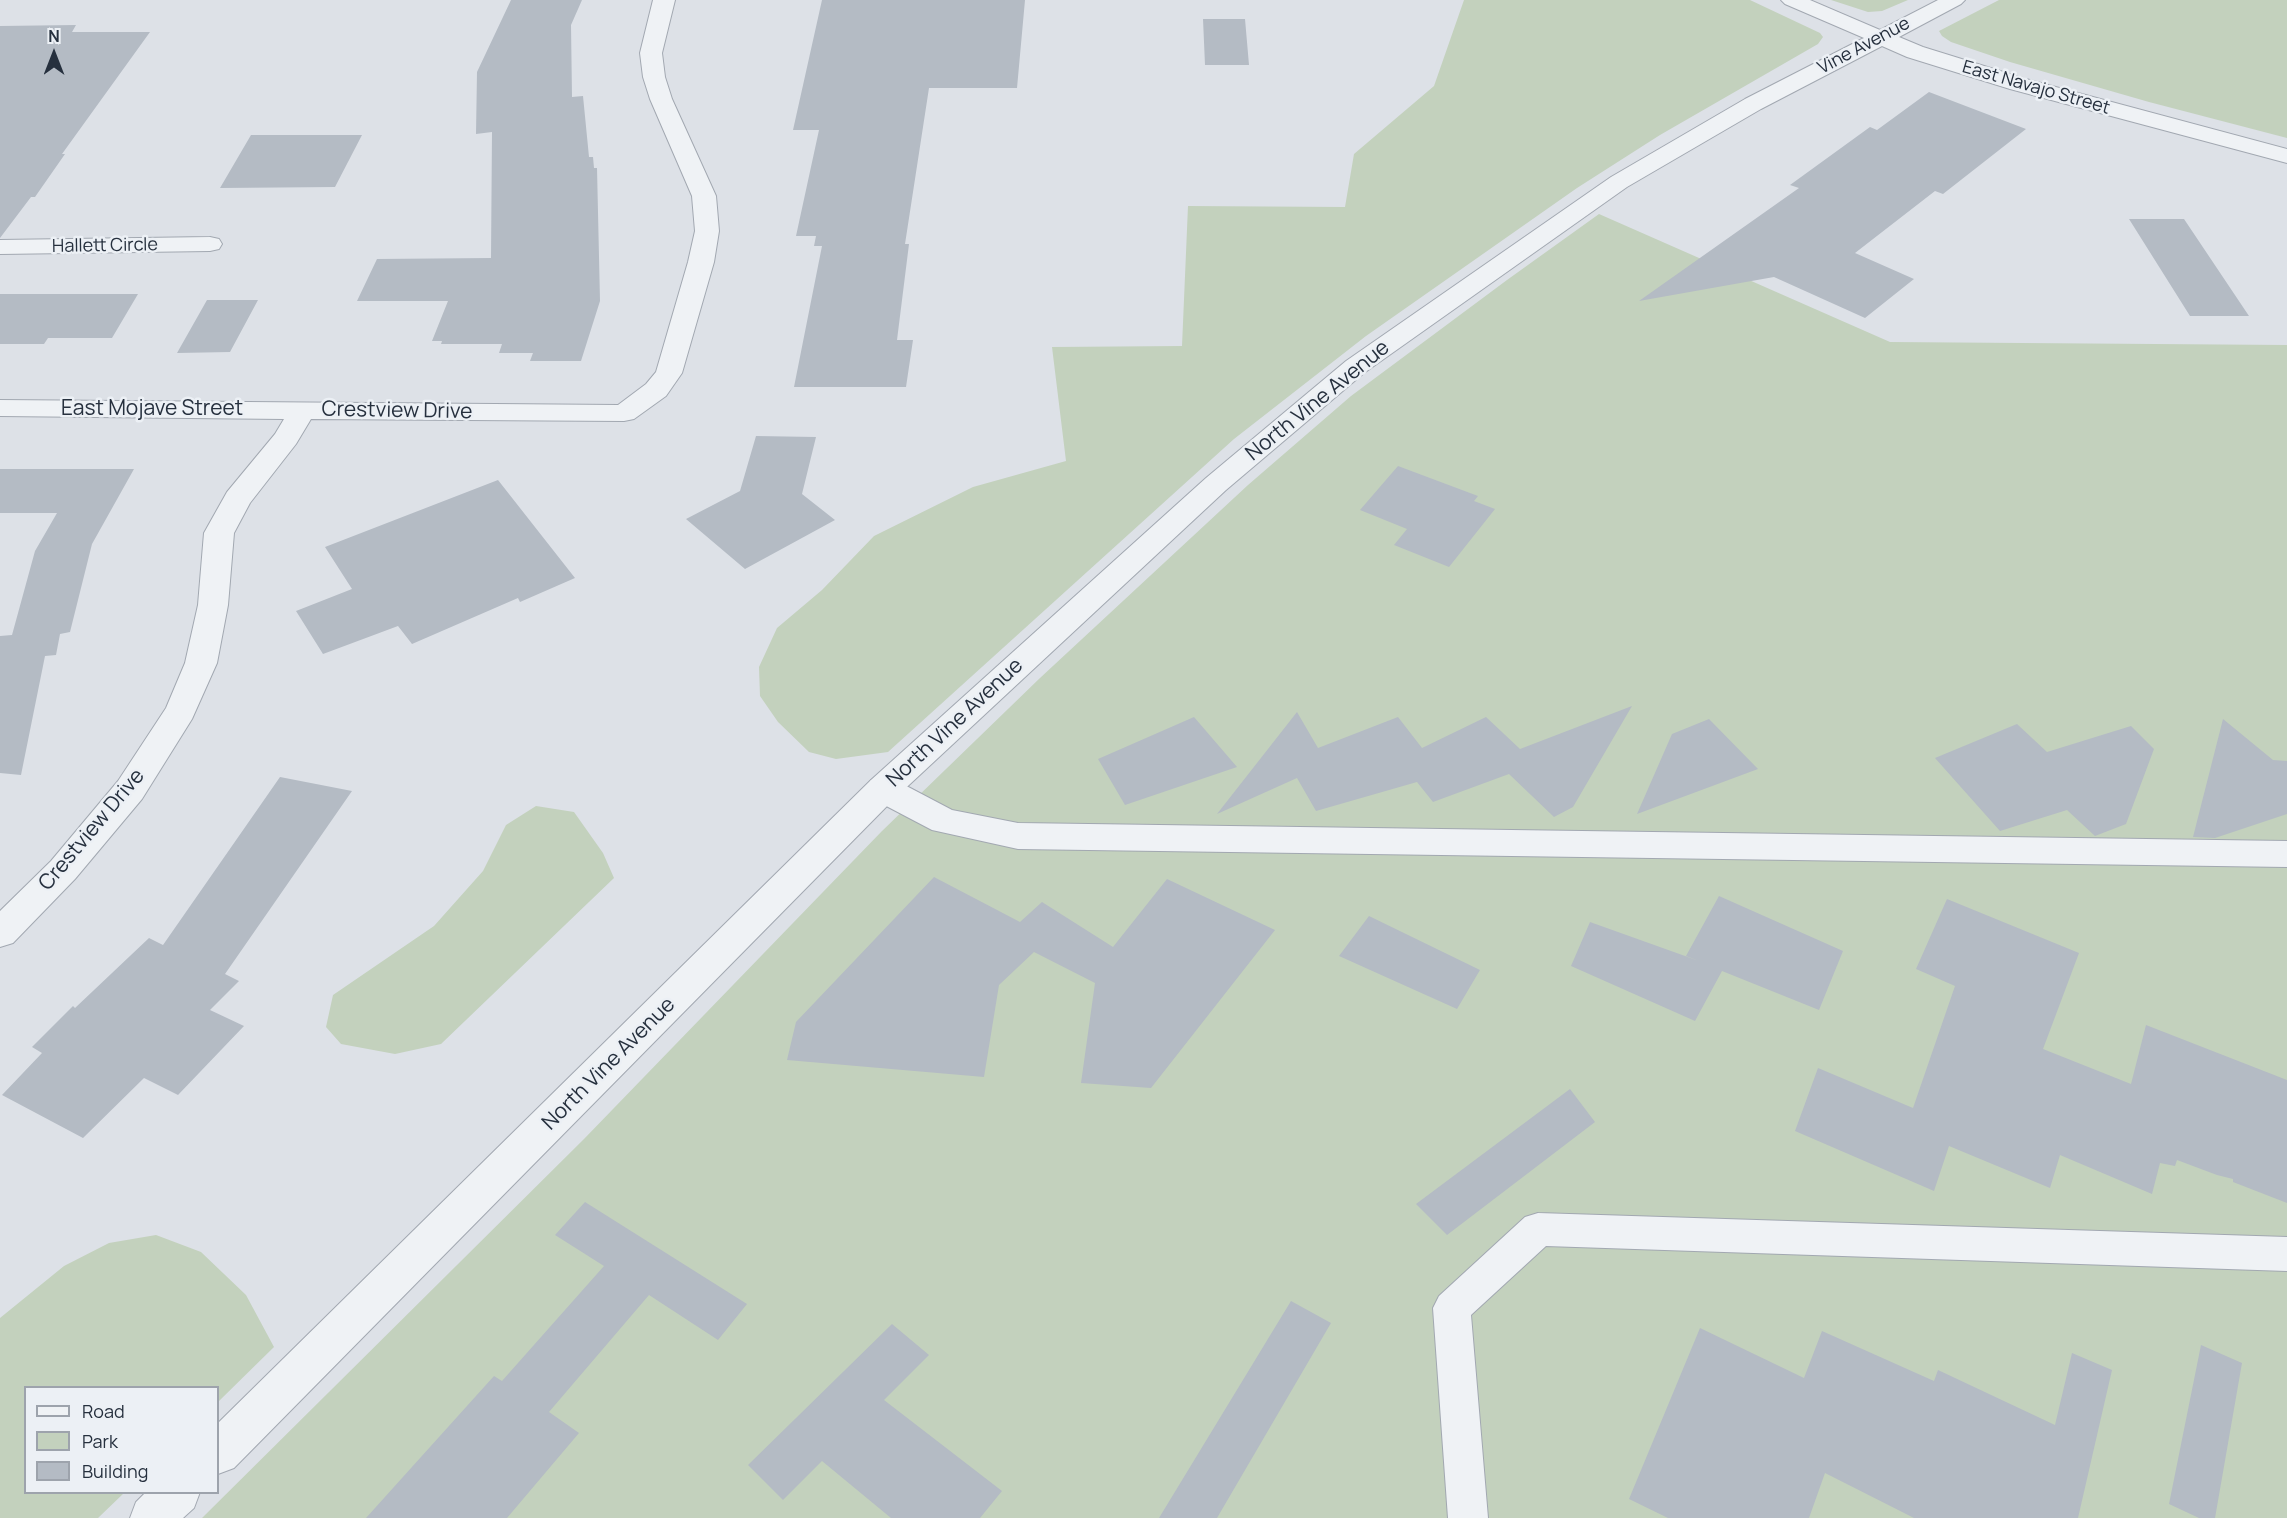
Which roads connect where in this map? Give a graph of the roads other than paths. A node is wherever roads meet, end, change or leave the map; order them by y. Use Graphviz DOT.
graph roads {
  1 [pos="664,0"];
  2 [pos="1792,0"];
  3 [pos="1954,0"];
  4 [pos="1878,38"];
  5 [pos="1775,93"];
  6 [pos="2287,156"];
  7 [pos="210,244"];
  8 [pos="0,247"];
  9 [pos="0,408"];
  10 [pos="303,410"];
  11 [pos="883,789"];
  12 [pos="2287,854"];
  13 [pos="0,933"];
  14 [pos="2287,1254"];
  15 [pos="219,1452"];
  16 [pos="176,1494"];
  17 [pos="152,1518"];
  18 [pos="1468,1518"];
  1 -- 10 [label="street, Crestview Drive"];
  2 -- 4 [label="street, East Navajo Street"];
  3 -- 4 [label="street, Vine Avenue"];
  4 -- 5 [label="street, Vine Avenue"];
  4 -- 6 [label="street, East Navajo Street"];
  5 -- 11 [label="street, North Vine Avenue"];
  7 -- 8 [label="street, Hallett Circle"];
  9 -- 10 [label="street, East Mojave Street"];
  10 -- 13 [label="street, Crestview Drive"];
  11 -- 12 [label="street"];
  11 -- 15 [label="street, North Vine Avenue"];
  14 -- 18 [label="lane"];
  16 -- 17 [label="street"];
}
